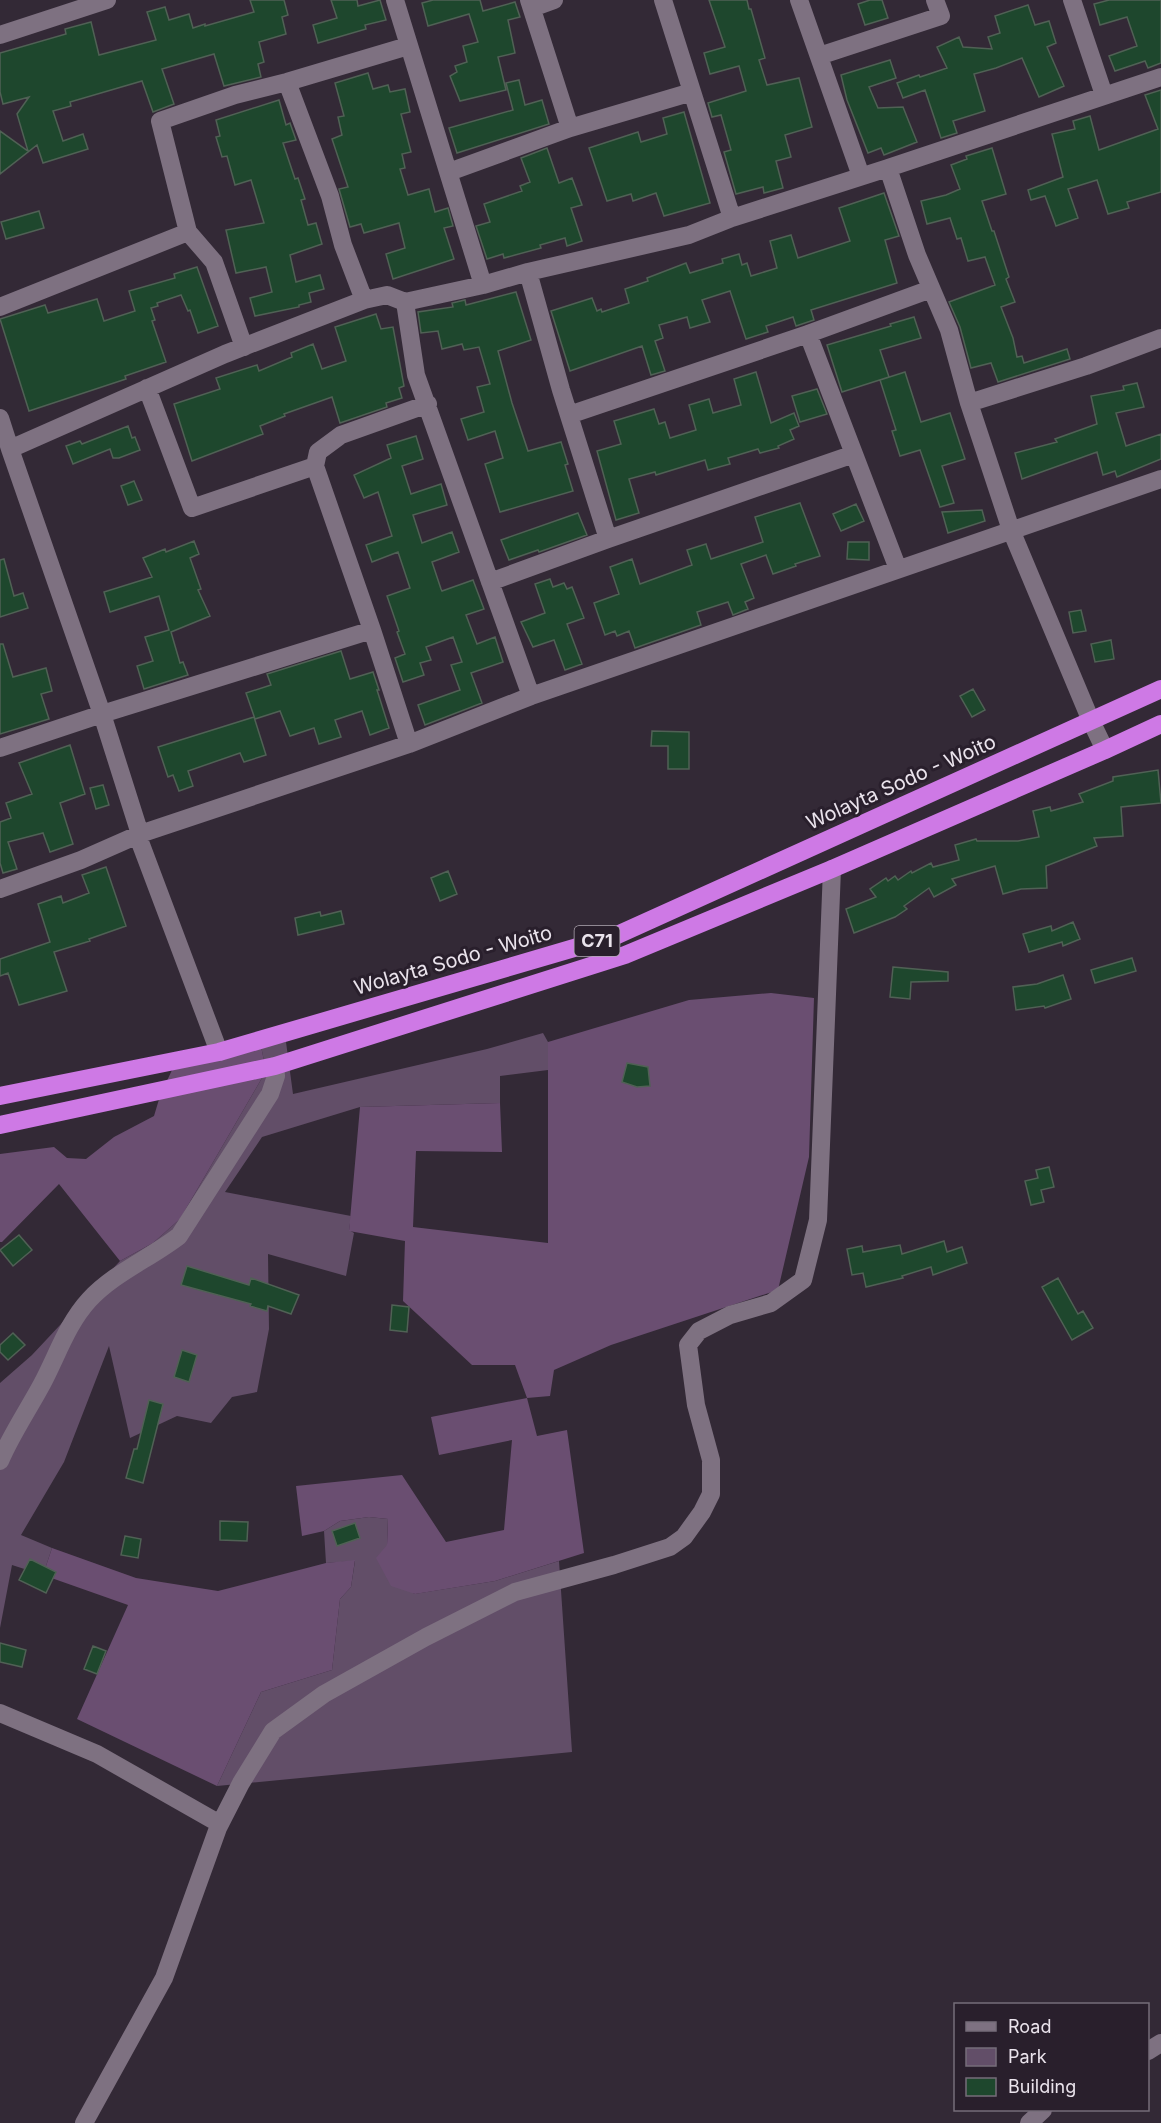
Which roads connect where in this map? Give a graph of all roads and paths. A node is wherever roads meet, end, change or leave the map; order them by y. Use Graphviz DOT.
graph roads {
  1 [pos="107,0"];
  2 [pos="396,0"];
  3 [pos="555,0"];
  4 [pos="663,0"];
  5 [pos="799,0"];
  6 [pos="935,0"];
  7 [pos="1072,0"];
  8 [pos="531,4"];
  9 [pos="0,35"];
  10 [pos="408,46"];
  11 [pos="819,56"];
  12 [pos="1161,77"];
  13 [pos="287,82"];
  14 [pos="692,92"];
  15 [pos="1104,95"];
  16 [pos="570,128"];
  17 [pos="888,168"];
  18 [pos="449,172"];
  19 [pos="861,176"];
  20 [pos="732,218"];
  21 [pos="188,232"];
  22 [pos="528,272"];
  23 [pos="483,285"];
  24 [pos="931,289"];
  25 [pos="364,300"];
  26 [pos="405,302"];
  27 [pos="0,307"];
  28 [pos="808,333"];
  29 [pos="1161,338"];
  30 [pos="244,346"];
  31 [pos="147,388"];
  32 [pos="969,402"];
  33 [pos="428,404"];
  34 [pos="569,415"];
  35 [pos="0,418"];
  36 [pos="10,449"];
  37 [pos="854,454"];
  38 [pos="315,466"];
  39 [pos="1161,479"];
  40 [pos="1011,530"];
  41 [pos="608,539"];
  42 [pos="898,569"];
  43 [pos="490,582"];
  44 [pos="372,630"];
  45 [pos="1161,689"];
  46 [pos="531,696"];
  47 [pos="102,714"];
  48 [pos="1091,722"];
  49 [pos="1161,724"];
  50 [pos="409,744"];
  51 [pos="0,748"];
  52 [pos="1105,750"];
  53 [pos="140,834"];
  54 [pos="832,869"];
  55 [pos="0,889"];
  56 [pos="219,1052"];
  57 [pos="275,1066"];
  58 [pos="0,1096"];
  59 [pos="0,1125"];
  60 [pos="0,1461"];
  61 [pos="0,1713"];
  62 [pos="220,1824"];
  63 [pos="1041,2111"];
  64 [pos="84,2123"];
  65 [pos="1029,2123"];
  1 -- 9 [label="street"];
  2 -- 10 [label="street"];
  3 -- 8 [label="street"];
  4 -- 14 [label="street"];
  5 -- 11 [label="street"];
  6 -- 11 [label="street"];
  7 -- 15 [label="street"];
  8 -- 16 [label="street"];
  10 -- 13 [label="street"];
  10 -- 18 [label="street"];
  11 -- 19 [label="street"];
  12 -- 15 [label="street"];
  13 -- 21 [label="street"];
  13 -- 25 [label="street"];
  14 -- 16 [label="street"];
  14 -- 20 [label="street"];
  15 -- 17 [label="street"];
  16 -- 18 [label="street"];
  17 -- 19 [label="street"];
  17 -- 24 [label="street"];
  18 -- 23 [label="street"];
  19 -- 20 [label="street"];
  20 -- 22 [label="street"];
  21 -- 27 [label="street"];
  21 -- 30 [label="street"];
  22 -- 23 [label="street"];
  22 -- 34 [label="street"];
  23 -- 26 [label="street"];
  24 -- 28 [label="street"];
  24 -- 32 [label="street"];
  25 -- 26 [label="street"];
  25 -- 30 [label="street"];
  26 -- 33 [label="street"];
  28 -- 34 [label="street"];
  28 -- 37 [label="street"];
  29 -- 32 [label="street"];
  30 -- 31 [label="street"];
  31 -- 36 [label="street"];
  31 -- 38 [label="street"];
  32 -- 40 [label="street"];
  33 -- 38 [label="street"];
  33 -- 43 [label="street"];
  34 -- 41 [label="street"];
  35 -- 36 [label="street"];
  36 -- 47 [label="street"];
  37 -- 41 [label="street"];
  37 -- 42 [label="street"];
  38 -- 44 [label="street"];
  39 -- 40 [label="street"];
  40 -- 42 [label="street"];
  40 -- 48 [label="street"];
  41 -- 43 [label="street"];
  42 -- 46 [label="street"];
  43 -- 46 [label="street"];
  44 -- 47 [label="street"];
  44 -- 50 [label="street"];
  45 -- 48 [label="highway, Wolayta Sodo - Woito / C71"];
  46 -- 50 [label="street"];
  47 -- 51 [label="street"];
  47 -- 53 [label="street"];
  48 -- 52 [label="street"];
  48 -- 56 [label="highway, Wolayta Sodo - Woito / C71"];
  49 -- 52 [label="highway, C71"];
  50 -- 53 [label="street"];
  52 -- 54 [label="highway, C71"];
  53 -- 55 [label="street"];
  53 -- 56 [label="street"];
  54 -- 57 [label="highway, C71"];
  54 -- 62 [label="street"];
  56 -- 58 [label="highway, Wolayta Sodo - Woito / C71"];
  57 -- 59 [label="highway, C71"];
  57 -- 60 [label="street"];
  61 -- 62 [label="street"];
  62 -- 64 [label="street"];
  63 -- 65 [label="street"];
}
